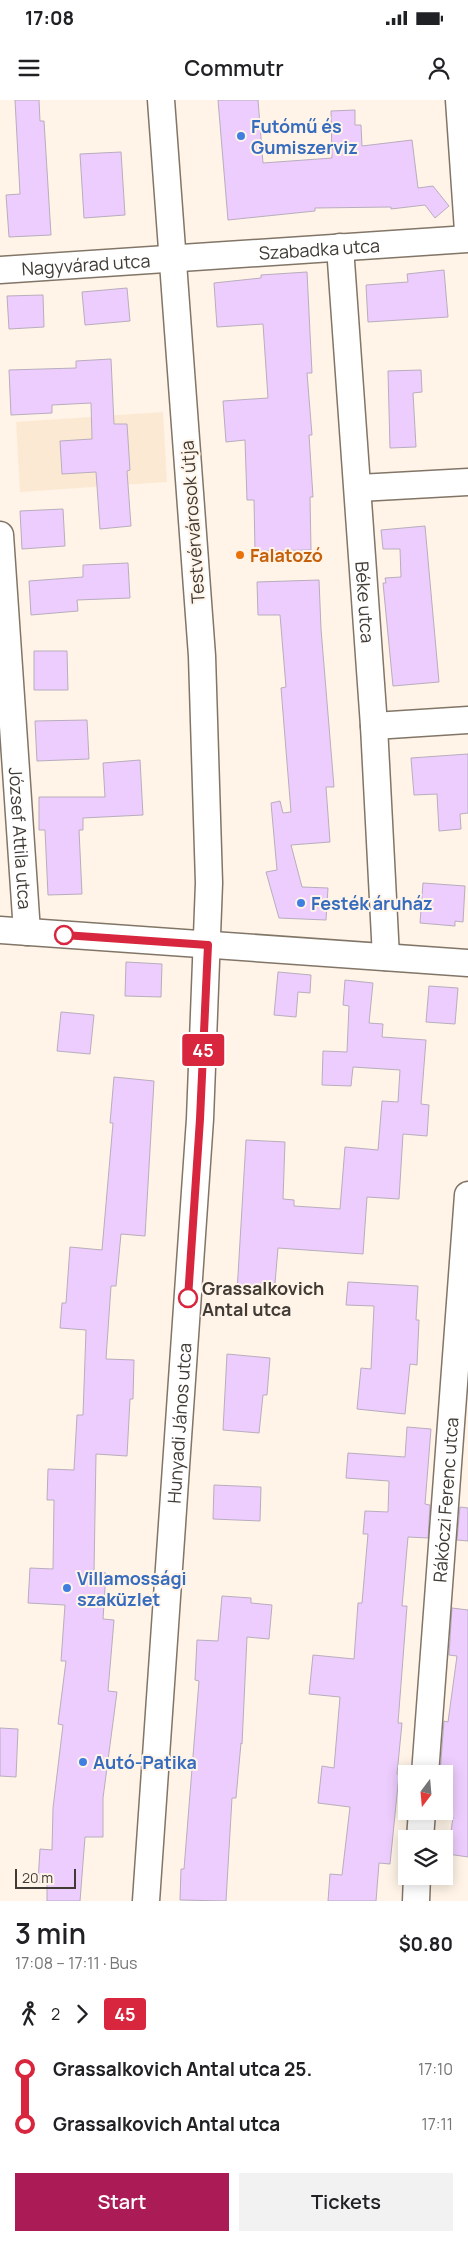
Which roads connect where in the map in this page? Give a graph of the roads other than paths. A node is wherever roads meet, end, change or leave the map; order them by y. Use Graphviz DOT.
graph roads {
  1 [pos="162,100"];
  2 [pos="459,100"];
  3 [pos="468,231"];
  4 [pos="468,239"];
  5 [pos="340,247"];
  6 [pos="172,258"];
  7 [pos="0,270"];
  8 [pos="468,482"];
  9 [pos="359,488"];
  10 [pos="0,535"];
  11 [pos="468,720"];
  12 [pos="374,726"];
  13 [pos="0,930"];
  14 [pos="27,932"];
  15 [pos="208,945"];
  16 [pos="386,957"];
  17 [pos="468,963"];
  18 [pos="468,1195"];
  19 [pos="426,1765"];
  20 [pos="417,1885"];
  21 [pos="146,1901"];
  22 [pos="416,1901"];
  1 -- 6 [label="street, Testvérvárosok útja"];
  2 -- 3 [label="street"];
  4 -- 5 [label="street, Szabadka utca"];
  5 -- 6 [label="street, Szabadka utca"];
  5 -- 9 [label="street, Béke utca"];
  6 -- 7 [label="street, Nagyvárad utca"];
  6 -- 15 [label="street, Testvérvárosok útja"];
  8 -- 9 [label="street"];
  9 -- 12 [label="street, Béke utca"];
  10 -- 14 [label="street, József Attila utca"];
  11 -- 12 [label="street"];
  12 -- 16 [label="street, Béke utca"];
  13 -- 14 [label="street"];
  14 -- 15 [label="street"];
  15 -- 16 [label="street"];
  15 -- 21 [label="street, Hunyadi János utca"];
  16 -- 17 [label="street"];
  18 -- 19 [label="street, Rákóczi Ferenc utca"];
  20 -- 22 [label="street"];
}
